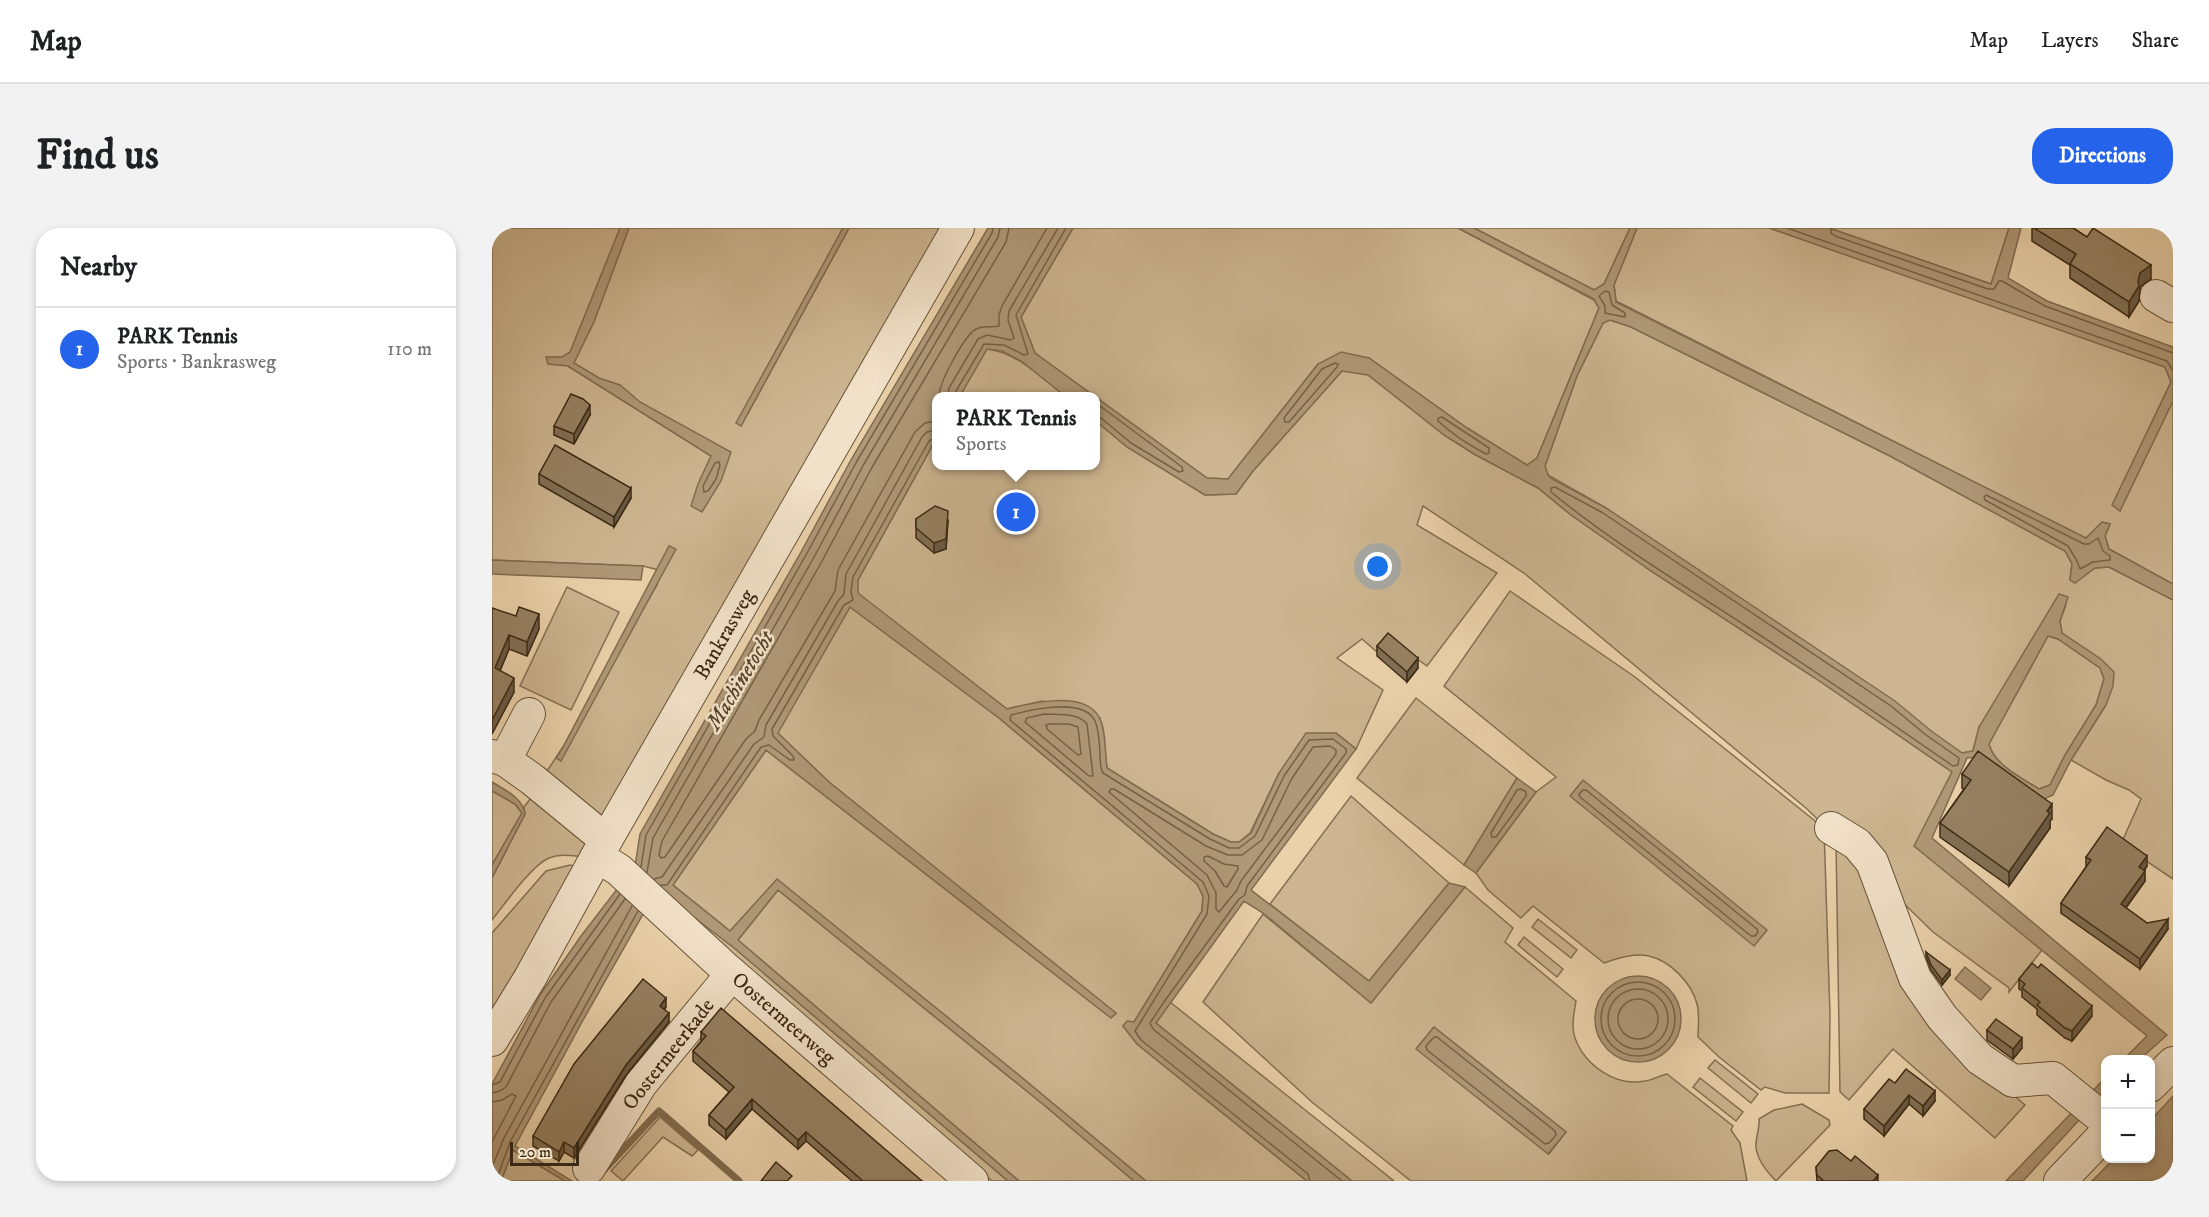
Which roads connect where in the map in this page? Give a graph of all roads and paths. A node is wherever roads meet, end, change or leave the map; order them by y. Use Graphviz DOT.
graph roads {
  1 [pos="958,228"];
  2 [pos="529,714"];
  3 [pos="498,758"];
  4 [pos="1831,828"];
  5 [pos="607,855"];
  6 [pos="732,974"];
  7 [pos="492,1040"];
  8 [pos="2173,1063"];
  9 [pos="2155,1082"];
  10 [pos="2096,1116"];
  11 [pos="589,1168"];
  12 [pos="972,1181"];
  13 [pos="2060,1181"];
  1 -- 5 [label="street, Bankrasweg"];
  2 -- 3 [label="street"];
  3 -- 5 [label="street, Oostermeerweg"];
  4 -- 10 [label="street"];
  5 -- 6 [label="street, Oostermeerweg"];
  5 -- 7 [label="street, Bankrasweg"];
  6 -- 11 [label="street, Oostermeerkade"];
  6 -- 12 [label="street, Oostermeerweg"];
  8 -- 9 [label="street"];
  10 -- 13 [label="street"];
}
